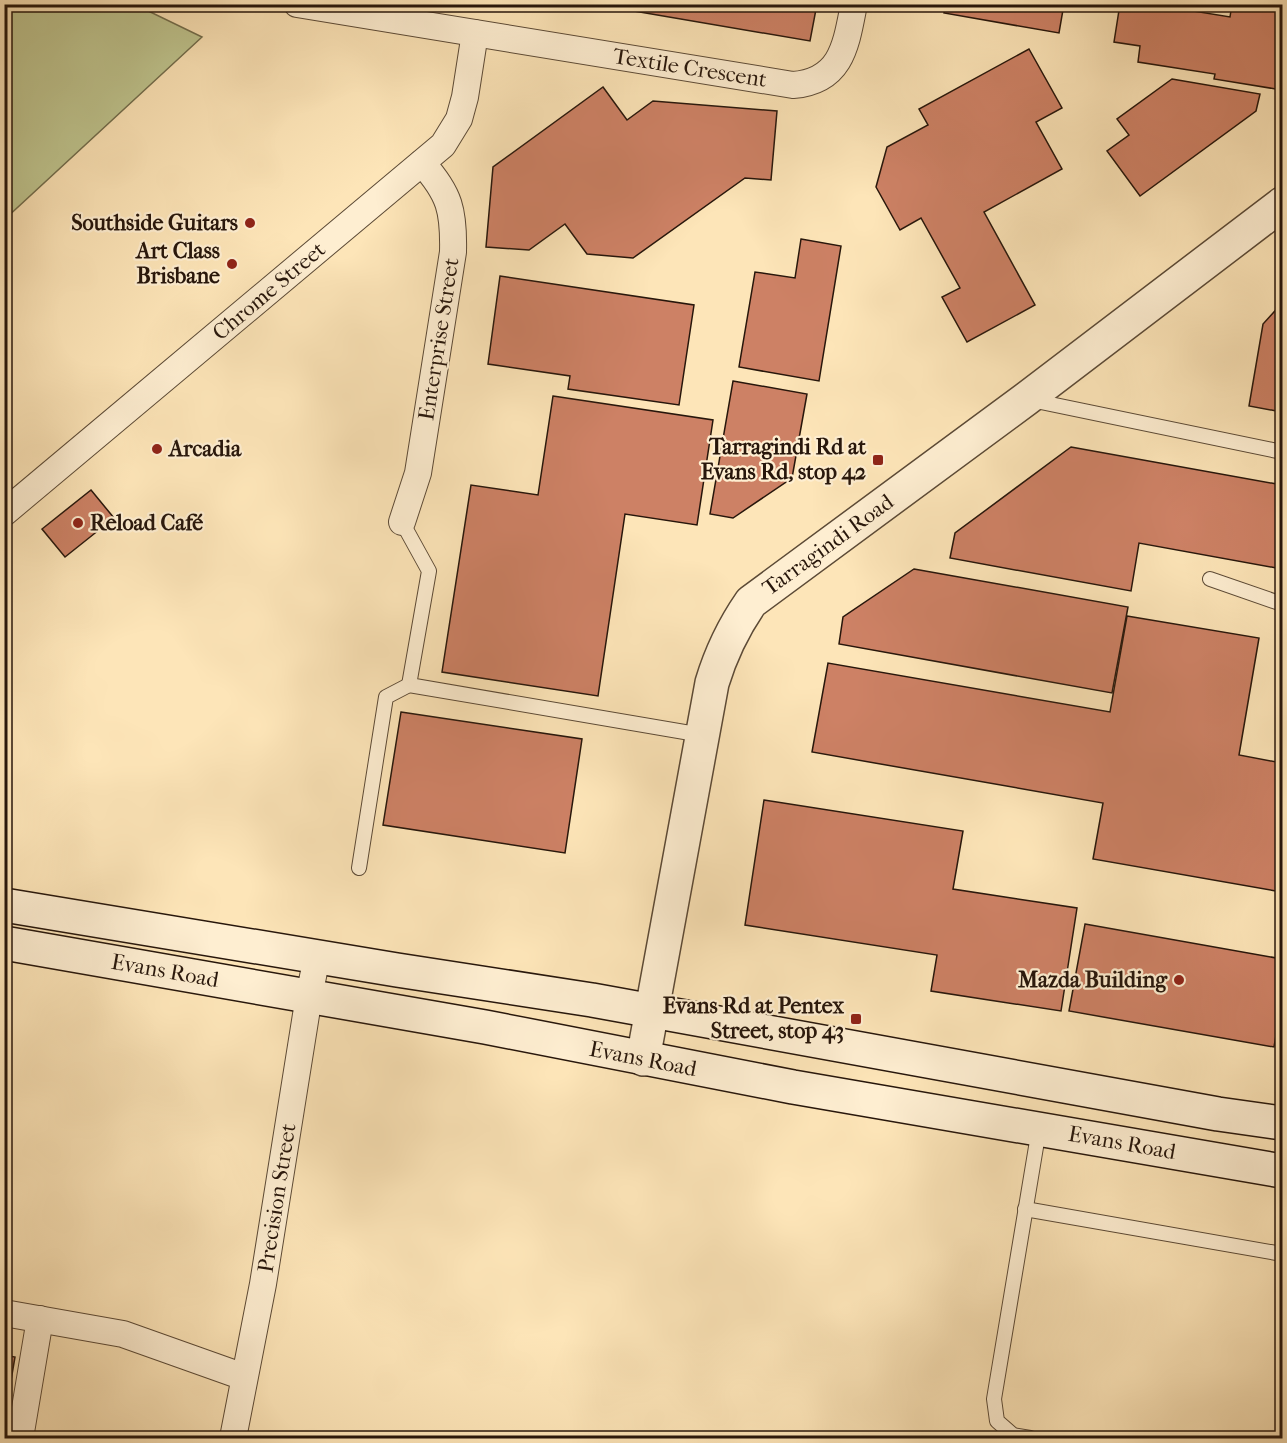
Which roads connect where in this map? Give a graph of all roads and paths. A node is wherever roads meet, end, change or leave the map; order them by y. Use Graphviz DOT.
graph roads {
  1 [pos="297,4"];
  2 [pos="854,4"];
  3 [pos="475,33"];
  4 [pos="422,163"];
  5 [pos="1282,204"];
  6 [pos="1026,399"];
  7 [pos="1282,452"];
  8 [pos="4,513"];
  9 [pos="402,522"];
  10 [pos="1210,579"];
  11 [pos="1282,604"];
  12 [pos="409,685"];
  13 [pos="702,735"];
  14 [pos="359,868"];
  15 [pos="4,905"];
  16 [pos="4,943"];
  17 [pos="316,957"];
  18 [pos="309,996"];
  19 [pos="652,1011"];
  20 [pos="643,1059"];
  21 [pos="1282,1123"];
  22 [pos="1039,1129"];
  23 [pos="1282,1171"];
  24 [pos="1025,1209"];
  25 [pos="1282,1254"];
  26 [pos="4,1313"];
  27 [pos="40,1319"];
  28 [pos="244,1377"];
  29 [pos="20,1438"];
  30 [pos="233,1438"];
  31 [pos="1030,1438"];
  1 -- 3 [label="street, Textile Crescent"];
  2 -- 3 [label="street, Textile Crescent"];
  3 -- 4 [label="street, Chrome Street"];
  4 -- 8 [label="street, Chrome Street"];
  4 -- 9 [label="street, Enterprise Street"];
  5 -- 6 [label="main road, Tarragindi Road"];
  6 -- 7 [label="lane"];
  6 -- 13 [label="main road, Tarragindi Road"];
  9 -- 12 [label="lane"];
  10 -- 11 [label="lane"];
  12 -- 13 [label="lane"];
  12 -- 14 [label="lane"];
  13 -- 19 [label="main road, Tarragindi Road"];
  15 -- 17 [label="main road, Evans Road"];
  16 -- 18 [label="main road, Evans Road"];
  17 -- 18 [label="street, Precision Street"];
  17 -- 19 [label="main road, Evans Road"];
  18 -- 20 [label="main road, Evans Road"];
  18 -- 28 [label="street, Precision Street"];
  19 -- 20 [label="main road, Tarragindi Road"];
  19 -- 21 [label="main road, Evans Road"];
  20 -- 22 [label="main road, Evans Road"];
  22 -- 23 [label="main road, Evans Road"];
  22 -- 24 [label="lane"];
  24 -- 25 [label="lane"];
  24 -- 31 [label="lane"];
  26 -- 27 [label="street"];
  27 -- 28 [label="street"];
  27 -- 29 [label="street"];
  28 -- 30 [label="street, Precision Street"];
}
